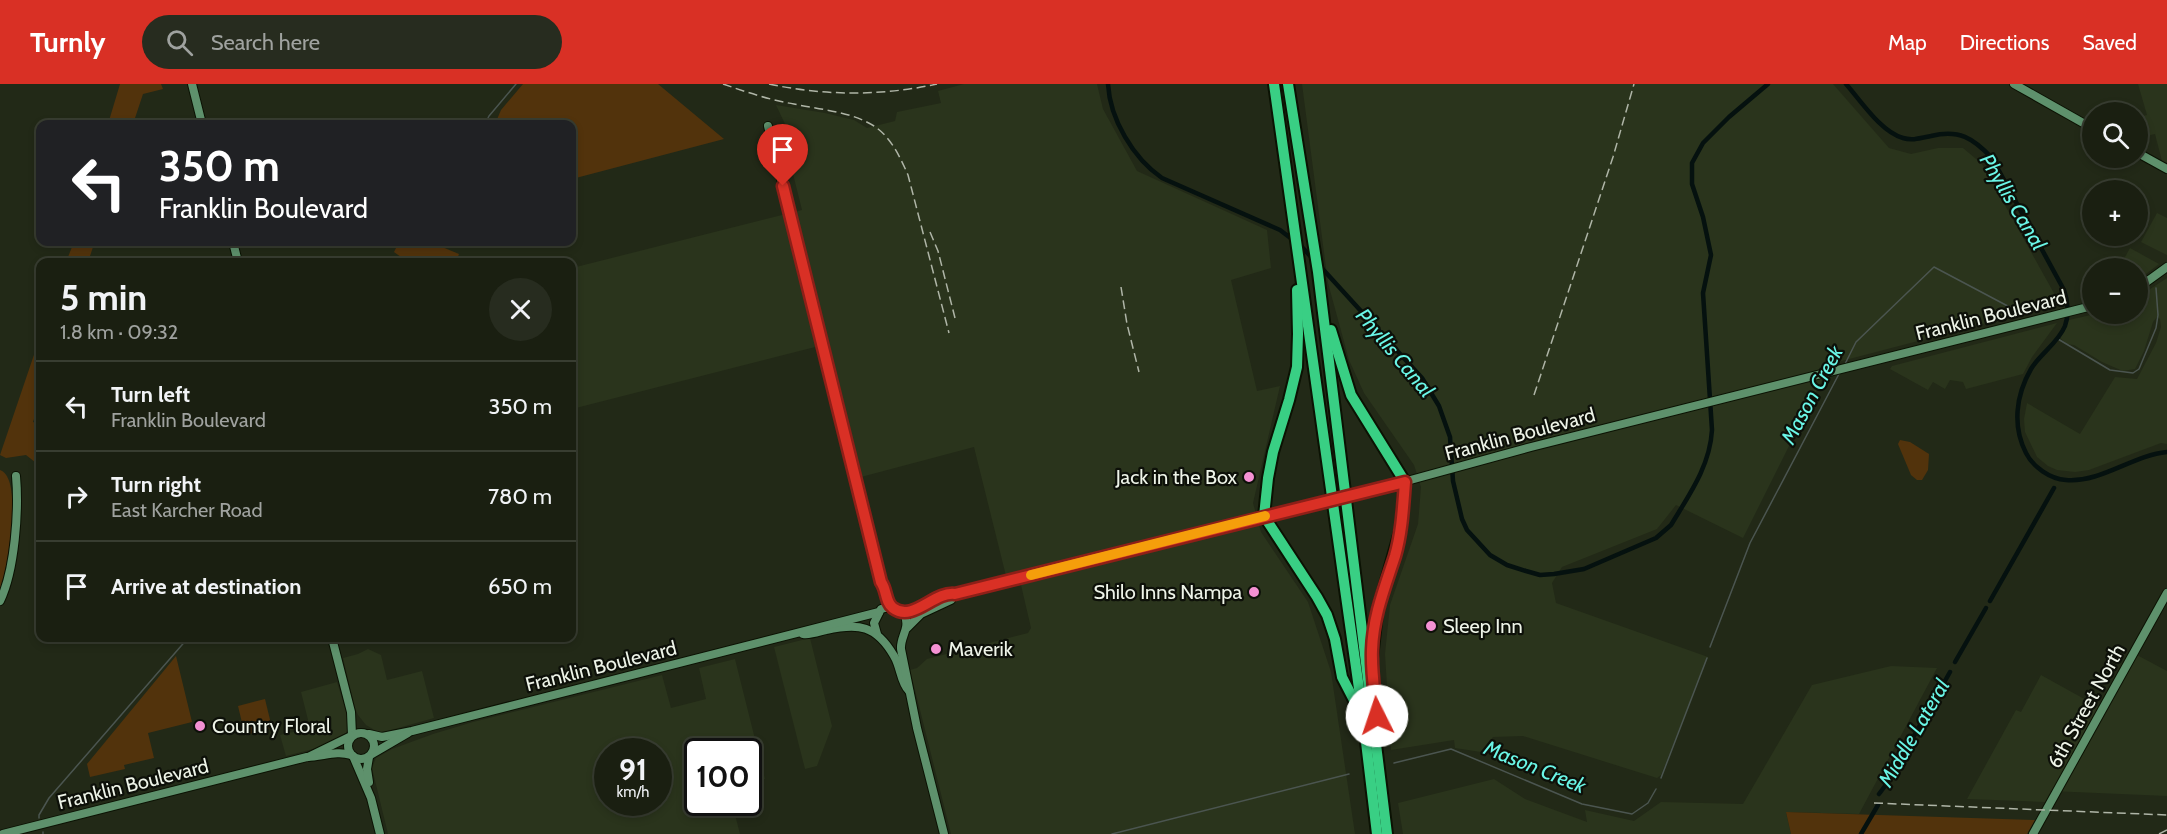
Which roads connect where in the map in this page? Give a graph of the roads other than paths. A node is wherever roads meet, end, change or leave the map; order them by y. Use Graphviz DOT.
graph roads {
  1 [pos="192,84"];
  2 [pos="1274,84"];
  3 [pos="1288,84"];
  4 [pos="2014,84"];
  5 [pos="201,120"];
  6 [pos="2082,122"];
  7 [pos="768,126"];
  8 [pos="2148,159"];
  9 [pos="2167,169"];
  10 [pos="1296,253"];
  11 [pos="2167,267"];
  12 [pos="1318,272"];
  13 [pos="2148,281"];
  14 [pos="2082,309"];
  15 [pos="16,476"];
  16 [pos="24,478"];
  17 [pos="1405,482"];
  18 [pos="18,488"];
  19 [pos="1264,516"];
  20 [pos="881,582"];
  21 [pos="955,594"];
  22 [pos="2167,594"];
  23 [pos="0,601"];
  24 [pos="880,610"];
  25 [pos="897,610"];
  26 [pos="907,628"];
  27 [pos="798,634"];
  28 [pos="879,636"];
  29 [pos="902,638"];
  30 [pos="333,642"];
  31 [pos="909,691"];
  32 [pos="351,712"];
  33 [pos="1363,717"];
  34 [pos="412,731"];
  35 [pos="368,734"];
  36 [pos="352,736"];
  37 [pos="352,756"];
  38 [pos="370,756"];
  39 [pos="307,757"];
  40 [pos="1381,781"];
  41 [pos="371,798"];
  42 [pos="3,834"];
  43 [pos="380,834"];
  44 [pos="944,834"];
  45 [pos="1377,834"];
  46 [pos="1388,834"];
  47 [pos="2034,834"];
  1 -- 5 [label="main road"];
  2 -- 10 [label="highway"];
  3 -- 12 [label="highway"];
  4 -- 6 [label="main road"];
  7 -- 20 [label="main road"];
  8 -- 9 [label="main road"];
  10 -- 19 [label="highway"];
  10 -- 33 [label="highway"];
  11 -- 13 [label="main road"];
  12 -- 17 [label="highway"];
  12 -- 40 [label="highway"];
  14 -- 17 [label="main road, Franklin Boulevard"];
  15 -- 18 [label="main road"];
  16 -- 18 [label="main road"];
  17 -- 19 [label="main road, Franklin Boulevard, bridge"];
  17 -- 40 [label="highway"];
  18 -- 23 [label="main road"];
  19 -- 21 [label="main road, Franklin Boulevard"];
  19 -- 33 [label="highway"];
  20 -- 24 [label="main road"];
  20 -- 25 [label="main road"];
  21 -- 25 [label="main road, Franklin Boulevard"];
  21 -- 26 [label="main road, Franklin Boulevard"];
  22 -- 47 [label="main road, 6th Street North"];
  24 -- 25 [label="main road"];
  24 -- 27 [label="main road, Franklin Boulevard"];
  24 -- 28 [label="main road"];
  25 -- 26 [label="main road"];
  26 -- 29 [label="main road"];
  27 -- 28 [label="main road, Franklin Boulevard"];
  27 -- 34 [label="main road, Franklin Boulevard"];
  28 -- 29 [label="main road"];
  28 -- 31 [label="main road"];
  29 -- 31 [label="main road"];
  30 -- 32 [label="main road"];
  31 -- 44 [label="main road"];
  32 -- 35 [label="main road"];
  32 -- 36 [label="main road"];
  33 -- 45 [label="highway"];
  34 -- 35 [label="main road, Franklin Boulevard"];
  34 -- 38 [label="main road, Franklin Boulevard"];
  35 -- 36 [label="main road"];
  35 -- 38 [label="main road"];
  36 -- 37 [label="main road"];
  36 -- 39 [label="main road, Franklin Boulevard"];
  37 -- 38 [label="main road"];
  37 -- 39 [label="main road, Franklin Boulevard"];
  37 -- 41 [label="main road"];
  38 -- 41 [label="main road"];
  39 -- 42 [label="main road, Franklin Boulevard"];
  40 -- 46 [label="highway"];
  41 -- 43 [label="main road"];
}
